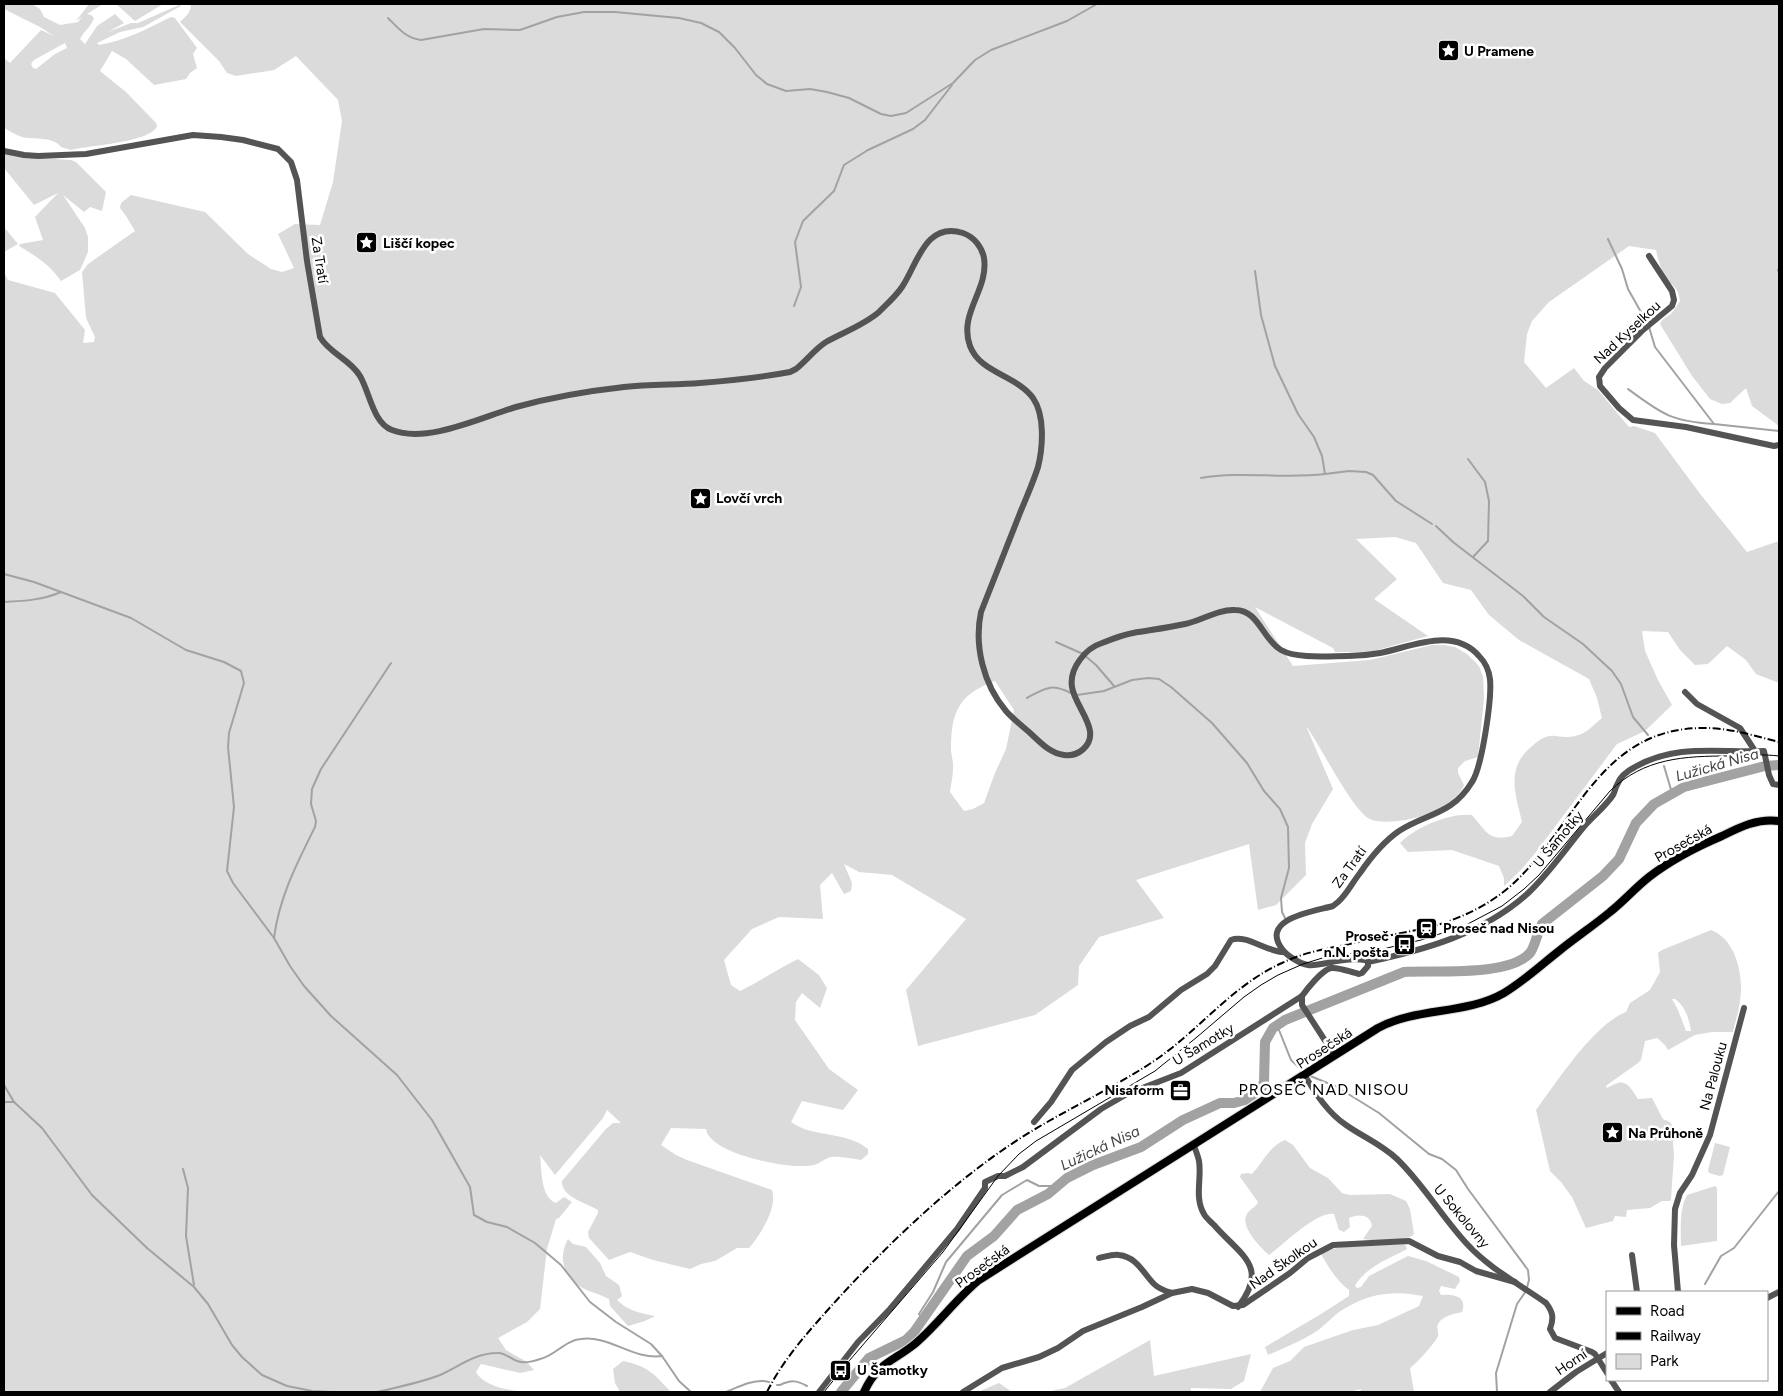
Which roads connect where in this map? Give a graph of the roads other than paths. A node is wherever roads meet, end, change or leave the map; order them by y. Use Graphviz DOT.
graph roads {
  1 [pos="4,151"];
  2 [pos="1650,256"];
  3 [pos="1779,445"];
  4 [pos="1685,692"];
  5 [pos="1756,751"];
  6 [pos="1779,786"];
  7 [pos="1779,821"];
  8 [pos="1284,952"];
  9 [pos="1368,962"];
  10 [pos="1302,996"];
  11 [pos="1744,1008"];
  12 [pos="1335,1056"];
  13 [pos="1305,1076"];
  14 [pos="1034,1122"];
  15 [pos="1194,1146"];
  16 [pos="1632,1255"];
  17 [pos="1099,1258"];
  18 [pos="1515,1282"];
  19 [pos="1637,1291"];
  20 [pos="1678,1291"];
  21 [pos="1172,1293"];
  22 [pos="1238,1307"];
  23 [pos="1606,1354"];
  24 [pos="1598,1359"];
  25 [pos="1606,1371"];
  26 [pos="1612,1381"];
  27 [pos="819,1392"];
  28 [pos="864,1392"];
  29 [pos="963,1392"];
  30 [pos="1550,1392"];
  31 [pos="1619,1392"];
  1 -- 8 [label="street, Za Tratí"];
  2 -- 3 [label="street, Nad Kyselkou"];
  4 -- 5 [label="street"];
  5 -- 6 [label="street, U Šamotky"];
  5 -- 9 [label="street, U Šamotky"];
  7 -- 12 [label="main road, Prosečská"];
  8 -- 9 [label="street, U Šamotky"];
  8 -- 14 [label="street"];
  9 -- 10 [label="street, U Šamotky"];
  10 -- 12 [label="street"];
  10 -- 27 [label="street, U Šamotky"];
  11 -- 20 [label="street, Na Palouku"];
  12 -- 13 [label="main road, Prosečská"];
  13 -- 15 [label="main road, Prosečská"];
  13 -- 18 [label="street, U Sokolovny"];
  15 -- 22 [label="street, Nad Školkou"];
  15 -- 28 [label="main road, Prosečská"];
  16 -- 19 [label="street"];
  17 -- 21 [label="street"];
  18 -- 22 [label="street, Nad Školkou"];
  18 -- 24 [label="street, U Sokolovny"];
  21 -- 22 [label="street"];
  21 -- 29 [label="street"];
  23 -- 24 [label="street, Horní"];
  24 -- 25 [label="street"];
  24 -- 30 [label="street, Horní"];
  26 -- 31 [label="street"];
}
